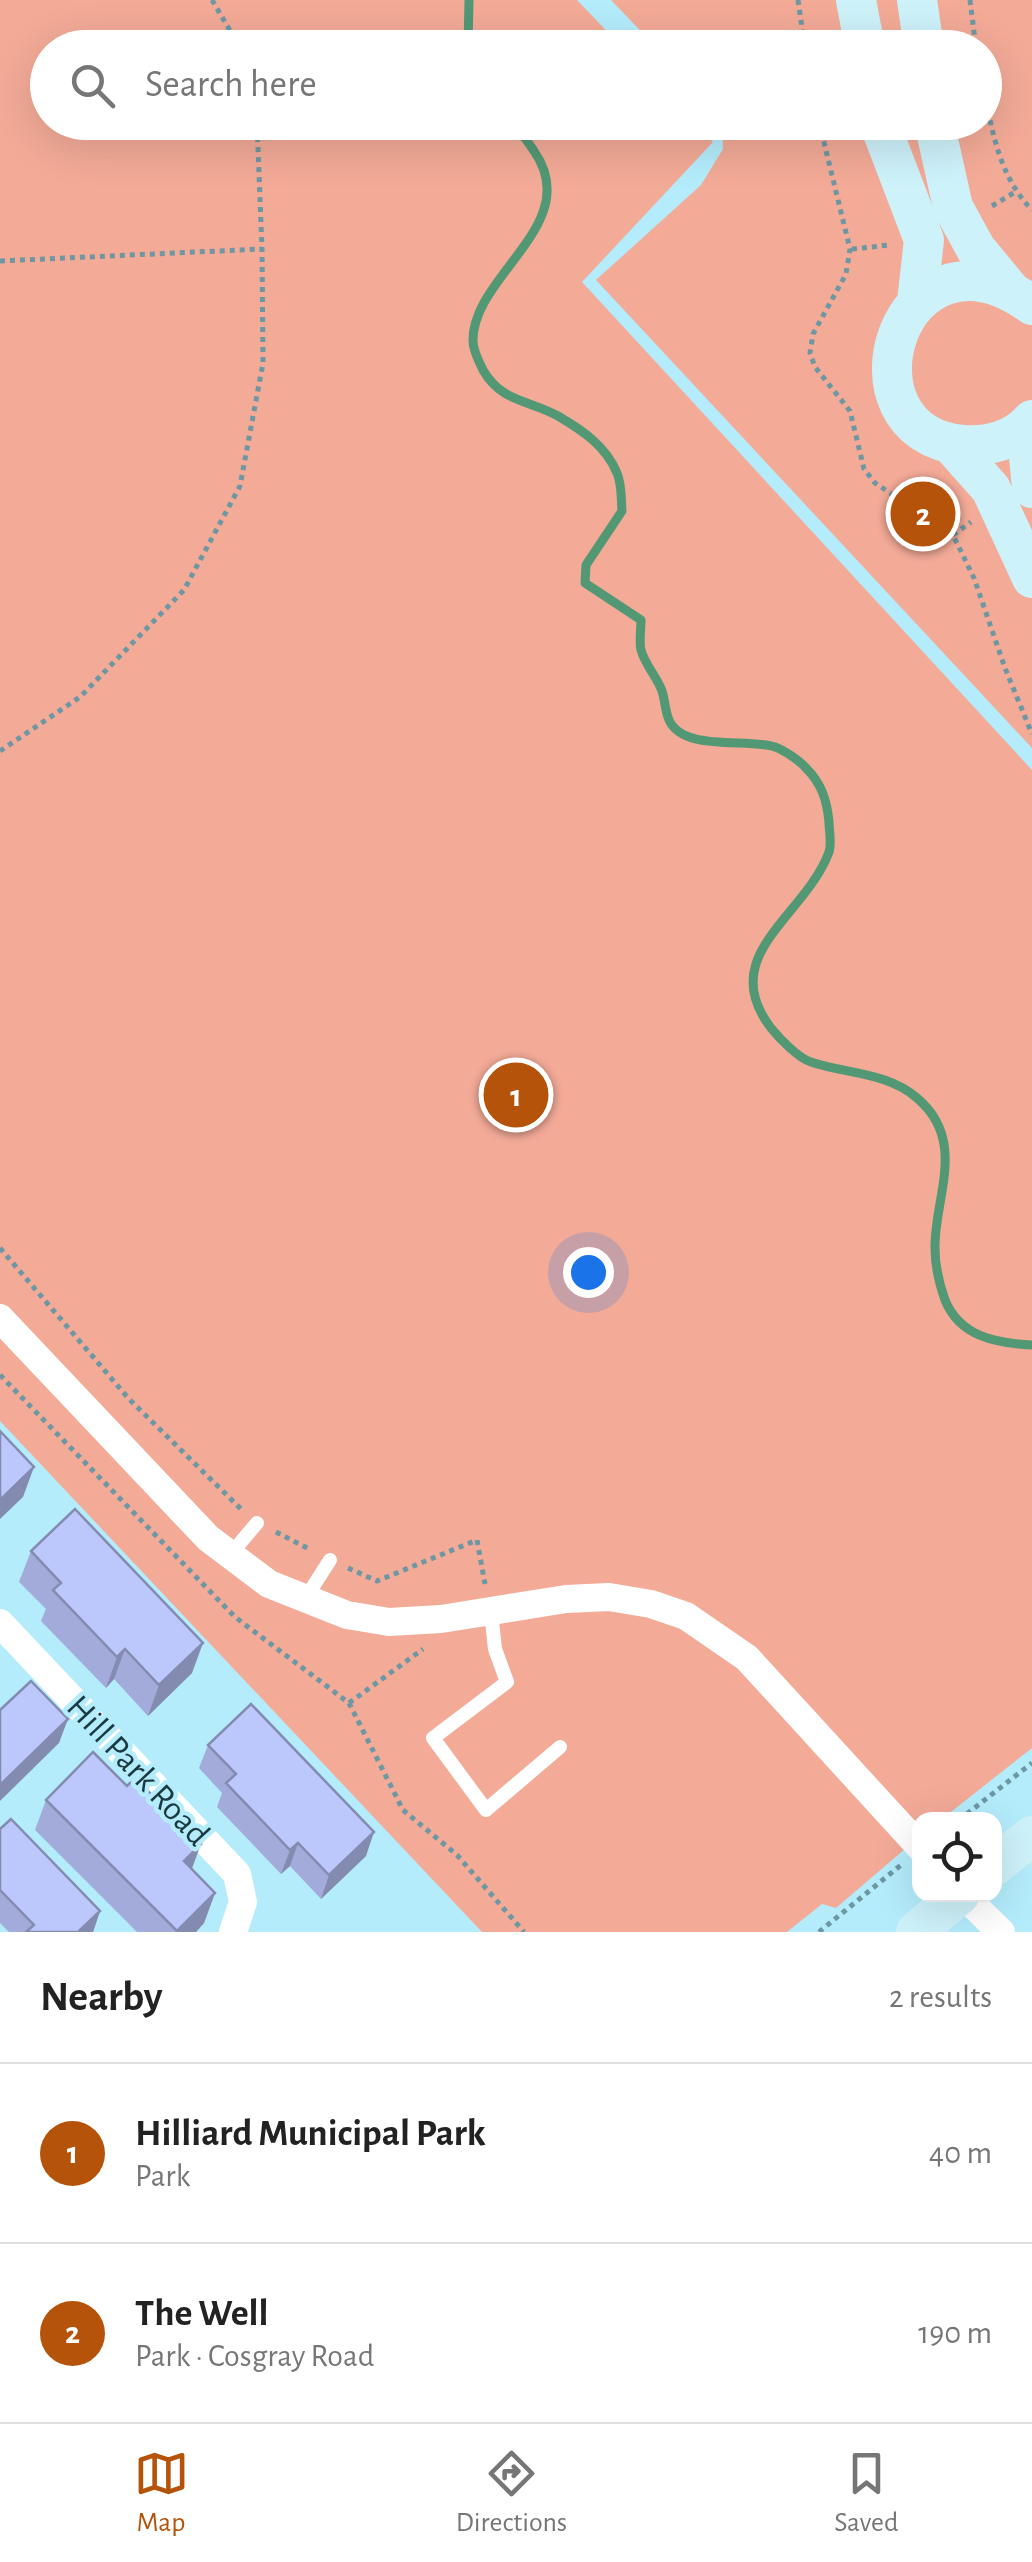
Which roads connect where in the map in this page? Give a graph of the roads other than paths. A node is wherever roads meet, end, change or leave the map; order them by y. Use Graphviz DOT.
graph roads {
  1 [pos="856,0"];
  2 [pos="917,0"];
  3 [pos="862,30"];
  4 [pos="921,30"];
  5 [pos="886,140"];
  6 [pos="938,140"];
  7 [pos="1021,298"];
  8 [pos="918,302"];
  9 [pos="1029,423"];
  10 [pos="951,444"];
  11 [pos="1032,488"];
  12 [pos="1032,578"];
  13 [pos="0,1318"];
  14 [pos="258,1523"];
  15 [pos="229,1557"];
  16 [pos="330,1560"];
  17 [pos="305,1600"];
  18 [pos="491,1612"];
  19 [pos="6,1640"];
  20 [pos="560,1746"];
  21 [pos="1032,1836"];
  22 [pos="912,1852"];
  23 [pos="1002,1860"];
  24 [pos="952,1902"];
  25 [pos="969,1902"];
  26 [pos="234,1932"];
  27 [pos="916,1932"];
  28 [pos="1000,1932"];
  1 -- 3 [label="main road"];
  2 -- 4 [label="main road"];
  5 -- 8 [label="main road"];
  6 -- 7 [label="main road"];
  7 -- 8 [label="main road"];
  8 -- 10 [label="main road"];
  9 -- 10 [label="main road"];
  9 -- 11 [label="main road"];
  10 -- 12 [label="main road"];
  13 -- 15 [label="street"];
  14 -- 15 [label="lane"];
  15 -- 17 [label="street"];
  16 -- 17 [label="lane"];
  17 -- 18 [label="street"];
  18 -- 20 [label="lane"];
  18 -- 22 [label="street"];
  19 -- 26 [label="street, Hill Park Road"];
  21 -- 23 [label="main road"];
  24 -- 27 [label="main road"];
  25 -- 28 [label="street"];
}
